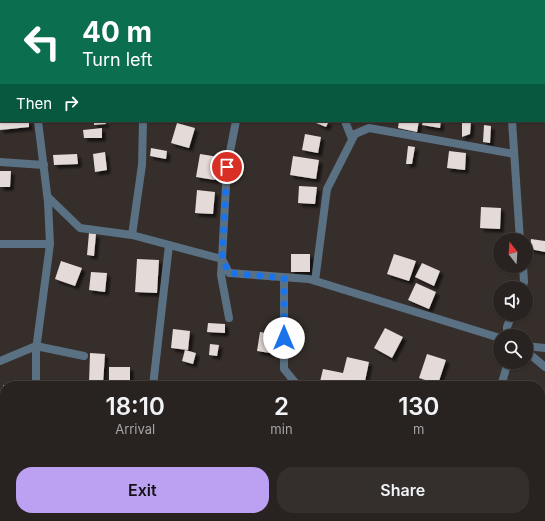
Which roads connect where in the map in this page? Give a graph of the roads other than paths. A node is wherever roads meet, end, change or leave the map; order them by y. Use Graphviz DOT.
graph roads {
  1 [pos="38,122"];
  2 [pos="143,122"];
  3 [pos="236,122"];
  4 [pos="345,122"];
  5 [pos="512,122"];
  6 [pos="352,139"];
  7 [pos="514,154"];
  8 [pos="0,162"];
  9 [pos="44,165"];
  10 [pos="48,198"];
  11 [pos="520,233"];
  12 [pos="132,235"];
  13 [pos="0,244"];
  14 [pos="50,244"];
  15 [pos="169,245"];
  16 [pos="222,259"];
  17 [pos="284,278"];
  18 [pos="314,281"];
  19 [pos="229,318"];
  20 [pos="493,336"];
  21 [pos="36,346"];
  22 [pos="533,347"];
  23 [pos="545,348"];
  24 [pos="84,356"];
  25 [pos="533,357"];
  26 [pos="0,361"];
  27 [pos="545,367"];
  28 [pos="506,369"];
  29 [pos="36,381"];
  30 [pos="154,381"];
  31 [pos="294,381"];
  32 [pos="502,381"];
  1 -- 9 [label="street"];
  2 -- 12 [label="street"];
  3 -- 16 [label="street"];
  4 -- 6 [label="street"];
  5 -- 7 [label="street"];
  6 -- 7 [label="street"];
  6 -- 18 [label="street"];
  7 -- 11 [label="street"];
  8 -- 9 [label="street"];
  9 -- 10 [label="street"];
  10 -- 12 [label="street"];
  10 -- 14 [label="street"];
  12 -- 15 [label="street"];
  13 -- 14 [label="street"];
  14 -- 21 [label="street"];
  15 -- 16 [label="street"];
  15 -- 30 [label="street"];
  16 -- 17 [label="street"];
  16 -- 19 [label="street"];
  17 -- 18 [label="street"];
  17 -- 31 [label="street"];
  18 -- 20 [label="street"];
  21 -- 24 [label="street"];
  21 -- 26 [label="street"];
  21 -- 29 [label="street"];
  22 -- 23 [label="street"];
  25 -- 27 [label="street"];
  28 -- 32 [label="street"];
}
